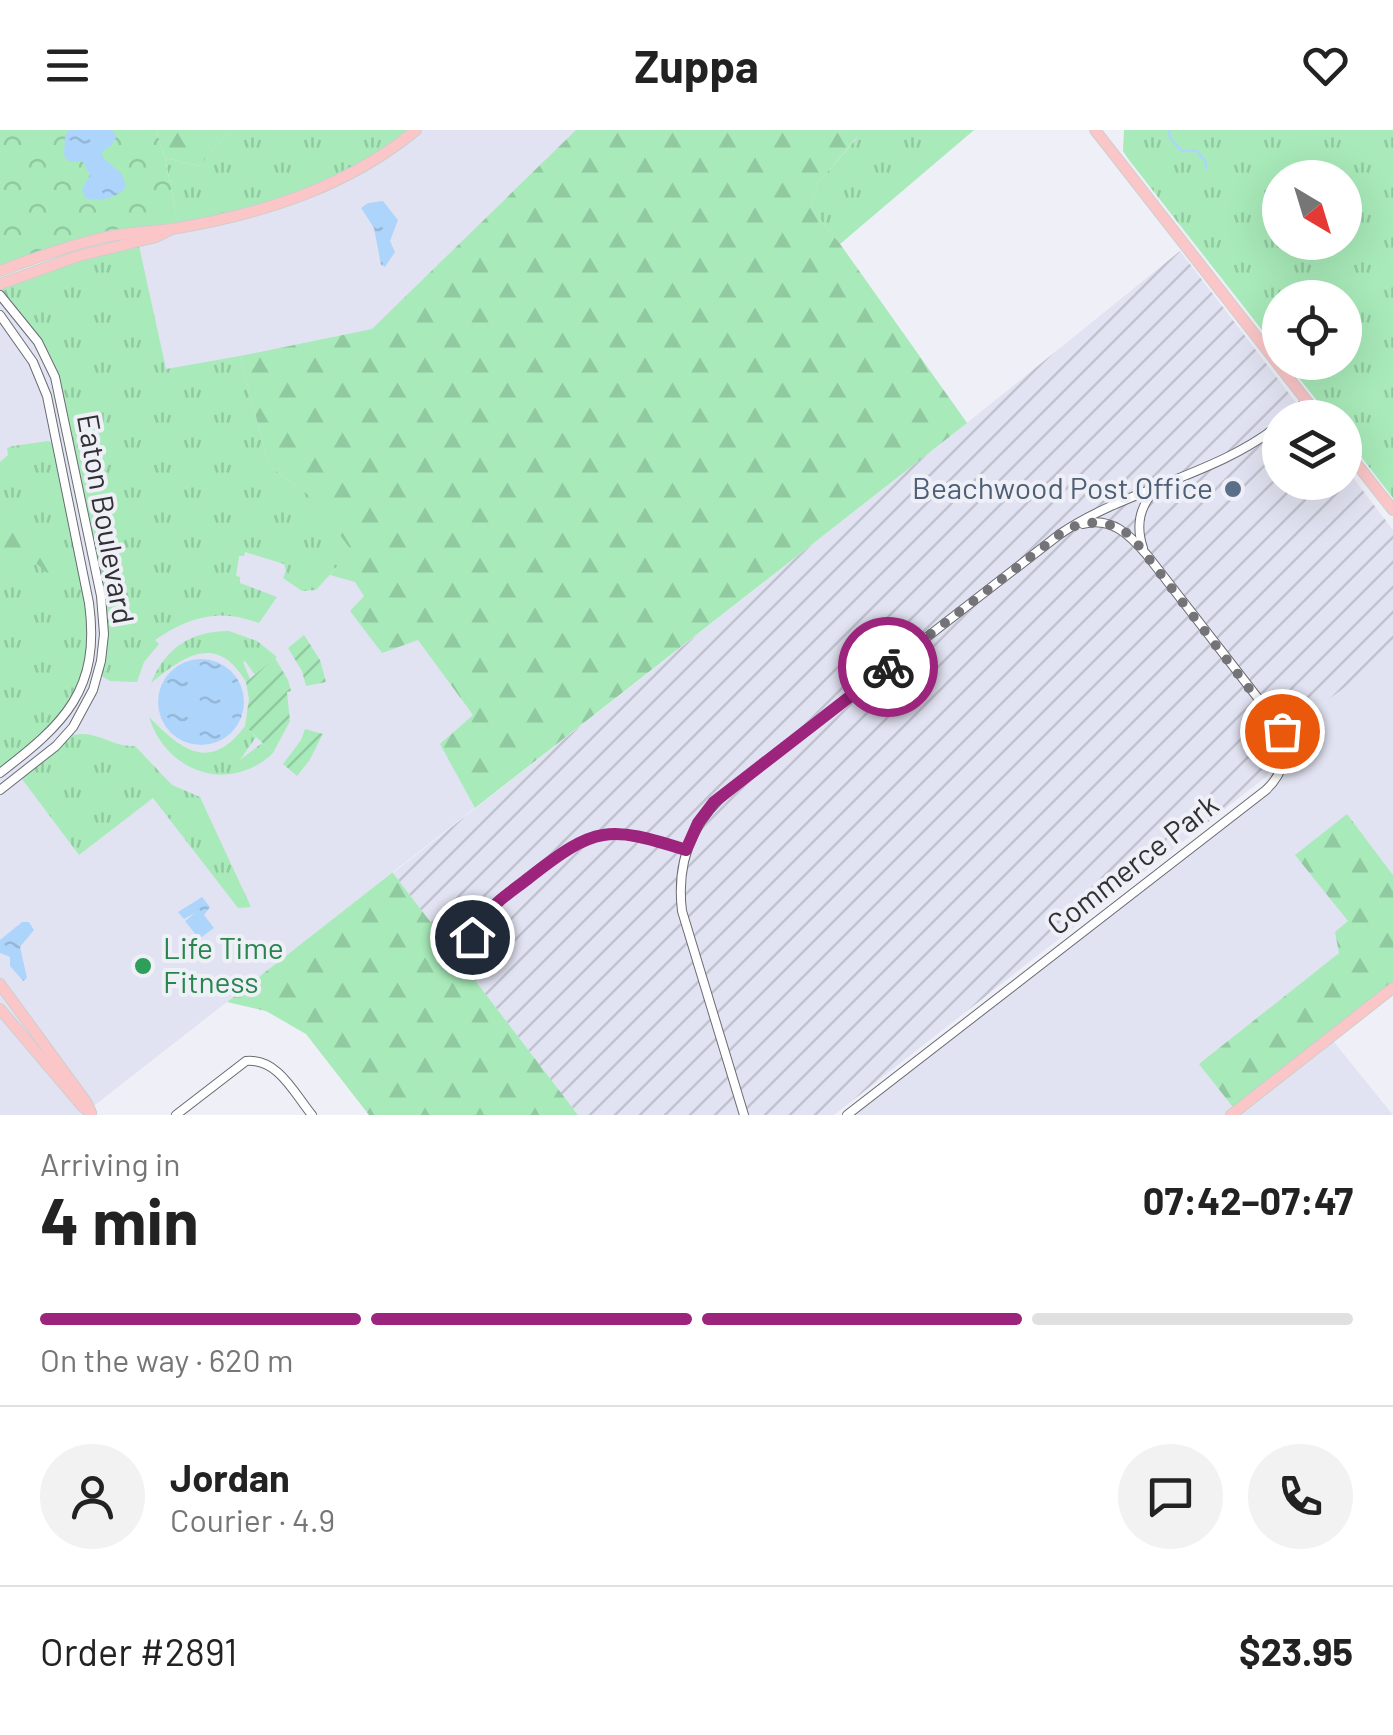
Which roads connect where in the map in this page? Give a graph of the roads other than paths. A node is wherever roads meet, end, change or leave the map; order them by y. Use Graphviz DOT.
graph roads {
  1 [pos="416,130"];
  2 [pos="1095,130"];
  3 [pos="172,229"];
  4 [pos="0,271"];
  5 [pos="0,284"];
  6 [pos="0,295"];
  7 [pos="0,314"];
  8 [pos="1306,400"];
  9 [pos="1262,436"];
  10 [pos="1362,471"];
  11 [pos="1165,482"];
  12 [pos="1393,510"];
  13 [pos="1069,528"];
  14 [pos="1146,555"];
  15 [pos="0,773"];
  16 [pos="0,790"];
  17 [pos="686,850"];
  18 [pos="484,918"];
  19 [pos="0,984"];
  20 [pos="1393,988"];
  21 [pos="0,1009"];
  22 [pos="90,1114"];
  23 [pos="177,1115"];
  24 [pos="312,1115"];
  25 [pos="744,1115"];
  26 [pos="848,1115"];
  27 [pos="1230,1115"];
  1 -- 3 [label="main road"];
  2 -- 8 [label="main road"];
  3 -- 4 [label="main road"];
  3 -- 5 [label="main road"];
  6 -- 16 [label="street, Eaton Boulevard"];
  7 -- 15 [label="street, Eaton Boulevard"];
  9 -- 11 [label="street"];
  10 -- 12 [label="main road"];
  11 -- 13 [label="street"];
  11 -- 14 [label="street"];
  13 -- 14 [label="street, Commerce Park"];
  13 -- 17 [label="street"];
  14 -- 26 [label="street, Commerce Park"];
  17 -- 18 [label="street"];
  17 -- 25 [label="street"];
  19 -- 22 [label="main road"];
  20 -- 27 [label="main road"];
  21 -- 22 [label="main road"];
  23 -- 24 [label="street"];
}
